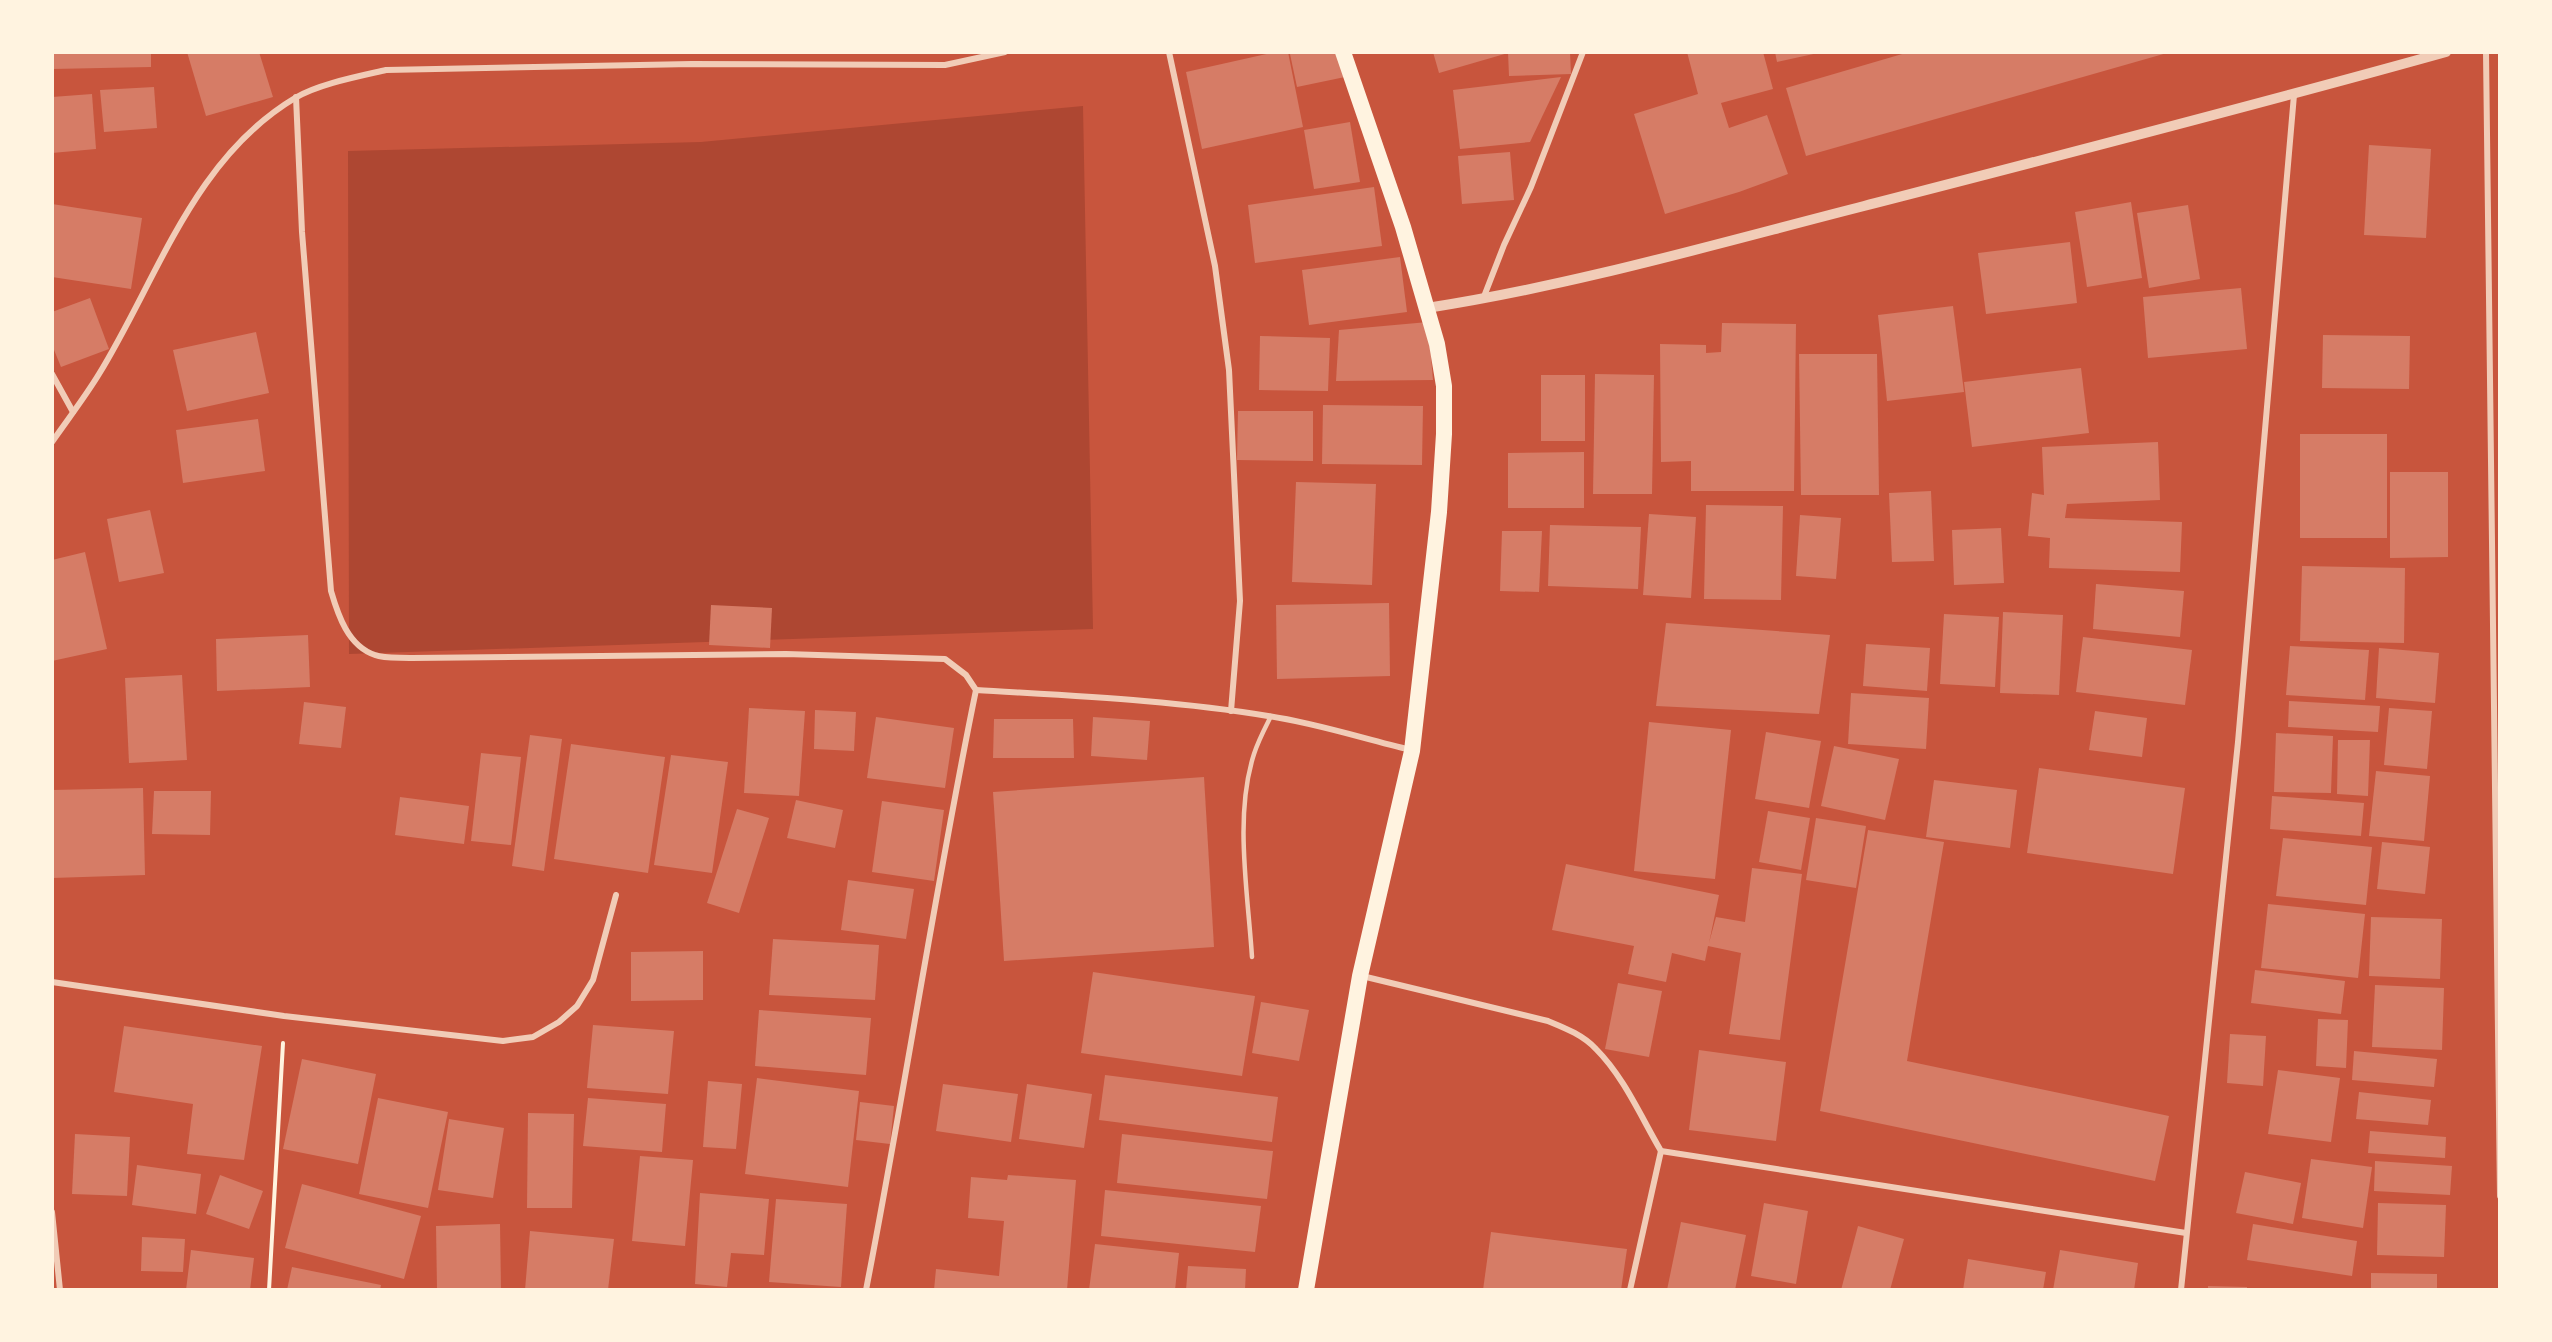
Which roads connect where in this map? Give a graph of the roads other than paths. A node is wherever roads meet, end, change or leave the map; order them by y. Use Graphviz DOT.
graph roads {
  1 [pos="1005,52"];
  2 [pos="1169,52"];
  3 [pos="1343,52"];
  4 [pos="1583,52"];
  5 [pos="2446,52"];
  6 [pos="2486,52"];
  7 [pos="2294,94"];
  8 [pos="296,97"];
  9 [pos="1483,299"];
  10 [pos="1427,308"];
  11 [pos="52,374"];
  12 [pos="72,412"];
  13 [pos="52,442"];
  14 [pos="976,690"];
  15 [pos="1231,711"];
  16 [pos="1271,716"];
  17 [pos="1412,751"];
  18 [pos="616,896"];
  19 [pos="1252,957"];
  20 [pos="1360,976"];
  21 [pos="52,982"];
  22 [pos="1661,1151"];
  23 [pos="2499,1196"];
  24 [pos="52,1212"];
  25 [pos="2186,1233"];
  26 [pos="60,1290"];
  27 [pos="866,1290"];
  28 [pos="1306,1290"];
  29 [pos="1630,1290"];
  30 [pos="2181,1290"];
  1 -- 8 [label="street"];
  2 -- 15 [label="street"];
  3 -- 10 [label="highway"];
  4 -- 9 [label="street"];
  5 -- 7 [label="street"];
  6 -- 23 [label="street"];
  7 -- 9 [label="street"];
  7 -- 25 [label="street"];
  8 -- 12 [label="street"];
  8 -- 14 [label="street"];
  9 -- 10 [label="street"];
  10 -- 17 [label="highway"];
  11 -- 12 [label="street"];
  12 -- 13 [label="street"];
  14 -- 15 [label="street"];
  14 -- 27 [label="street"];
  15 -- 16 [label="street"];
  16 -- 17 [label="street"];
  16 -- 19 [label="lane"];
  17 -- 20 [label="highway"];
  18 -- 21 [label="street"];
  20 -- 22 [label="street"];
  20 -- 28 [label="highway"];
  22 -- 25 [label="street"];
  22 -- 29 [label="street"];
  24 -- 26 [label="street"];
  25 -- 30 [label="street"];
}
